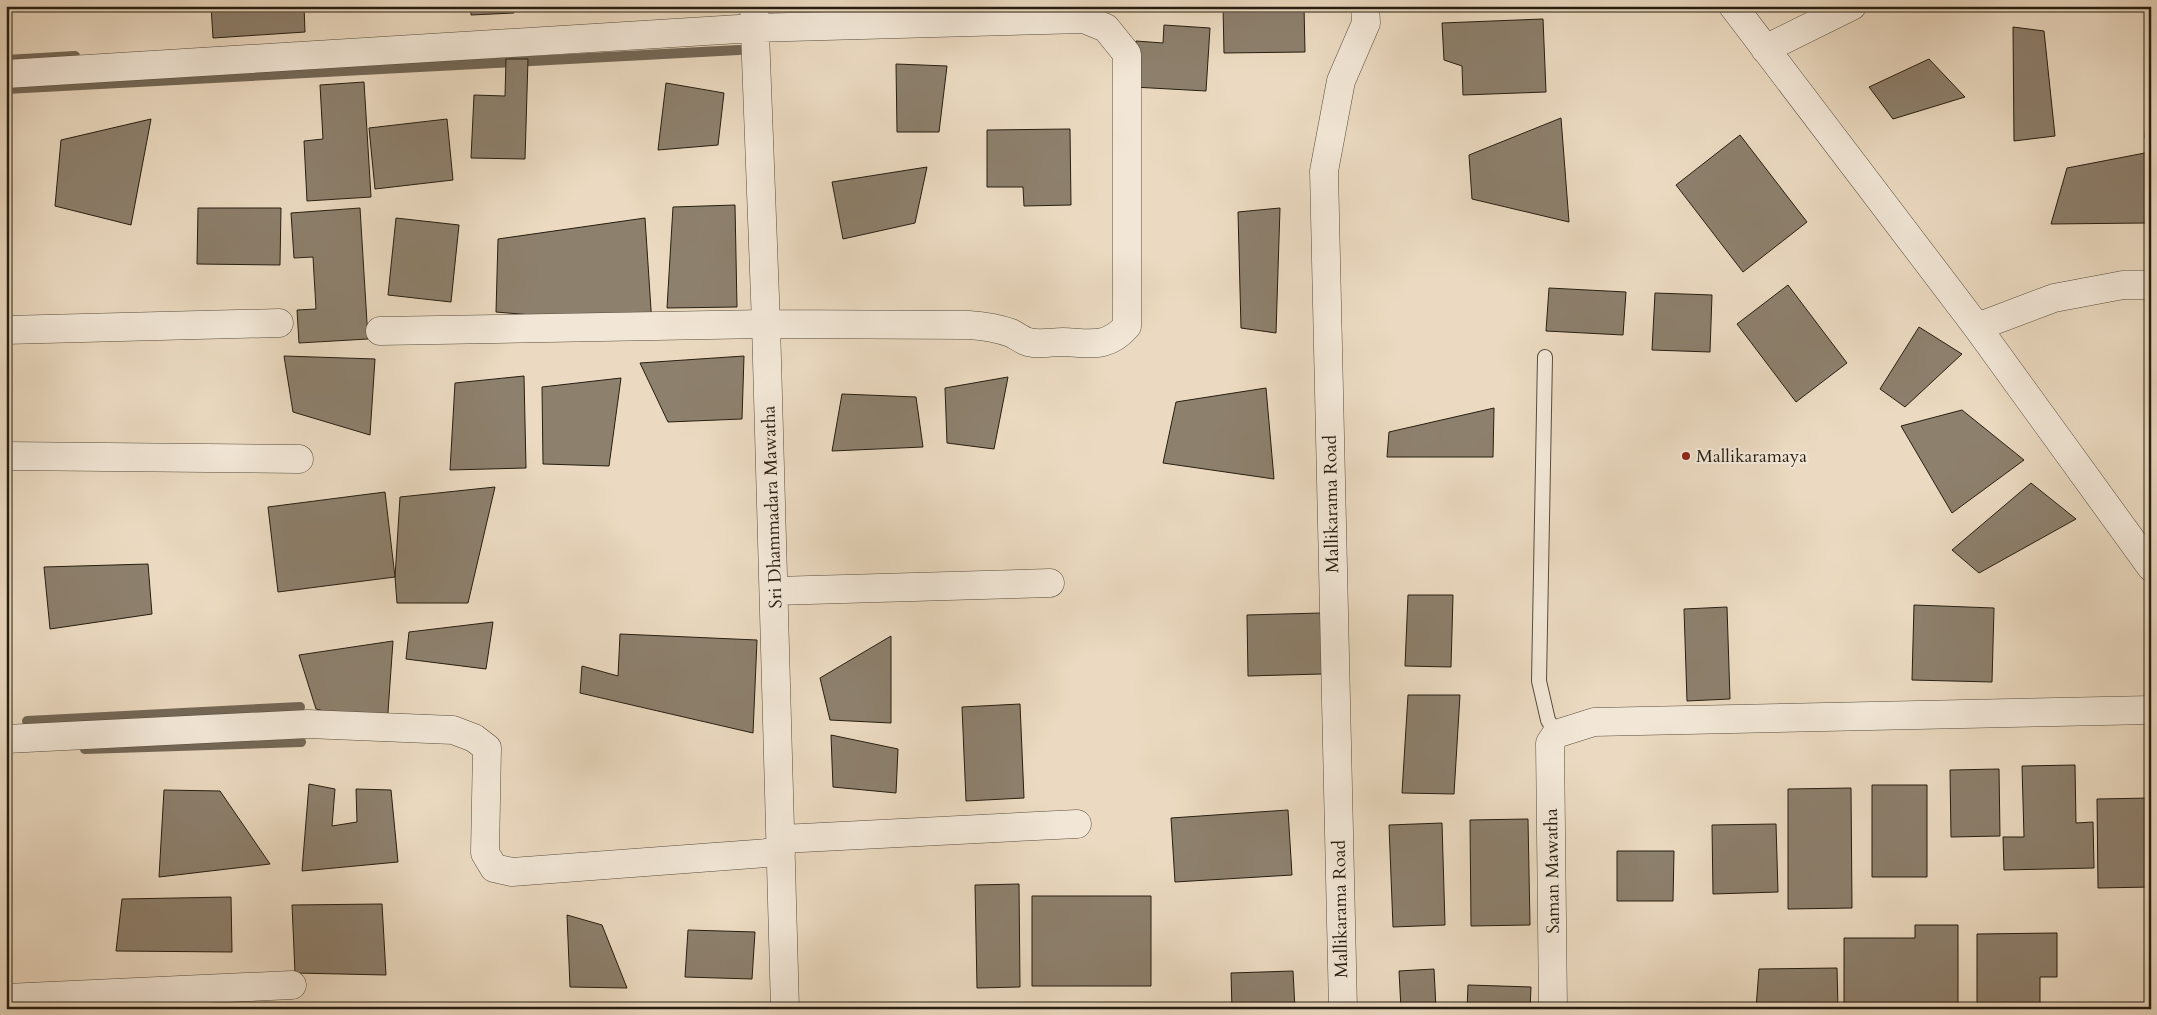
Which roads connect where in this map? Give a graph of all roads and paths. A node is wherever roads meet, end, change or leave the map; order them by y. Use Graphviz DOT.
graph roads {
  1 [pos="1365,6"];
  2 [pos="1733,6"];
  3 [pos="1852,6"];
  4 [pos="754,17"];
  5 [pos="1766,49"];
  6 [pos="6,74"];
  7 [pos="2151,285"];
  8 [pos="280,323"];
  9 [pos="766,324"];
  10 [pos="1977,327"];
  11 [pos="6,330"];
  12 [pos="380,331"];
  13 [pos="1545,357"];
  14 [pos="6,456"];
  15 [pos="300,459"];
  16 [pos="2151,567"];
  17 [pos="1050,583"];
  18 [pos="775,591"];
  19 [pos="2151,710"];
  20 [pos="1556,734"];
  21 [pos="6,739"];
  22 [pos="1077,824"];
  23 [pos="781,846"];
  24 [pos="292,985"];
  25 [pos="6,998"];
  26 [pos="786,1009"];
  27 [pos="1343,1009"];
  28 [pos="1553,1009"];
  1 -- 27 [label="street, Mallikarama Road"];
  2 -- 5 [label="street"];
  3 -- 5 [label="street"];
  4 -- 6 [label="street"];
  4 -- 9 [label="street, Sri Dhammadara Mawatha"];
  4 -- 9 [label="street"];
  5 -- 10 [label="street"];
  7 -- 10 [label="street"];
  8 -- 11 [label="street"];
  9 -- 12 [label="street"];
  9 -- 18 [label="street, Sri Dhammadara Mawatha"];
  10 -- 16 [label="street"];
  13 -- 20 [label="lane"];
  14 -- 15 [label="street"];
  17 -- 18 [label="street"];
  18 -- 23 [label="street, Sri Dhammadara Mawatha"];
  19 -- 20 [label="street"];
  20 -- 28 [label="street, Saman Mawatha"];
  21 -- 23 [label="street"];
  22 -- 23 [label="street"];
  23 -- 26 [label="street, Sri Dhammadara Mawatha"];
  24 -- 25 [label="street"];
}
